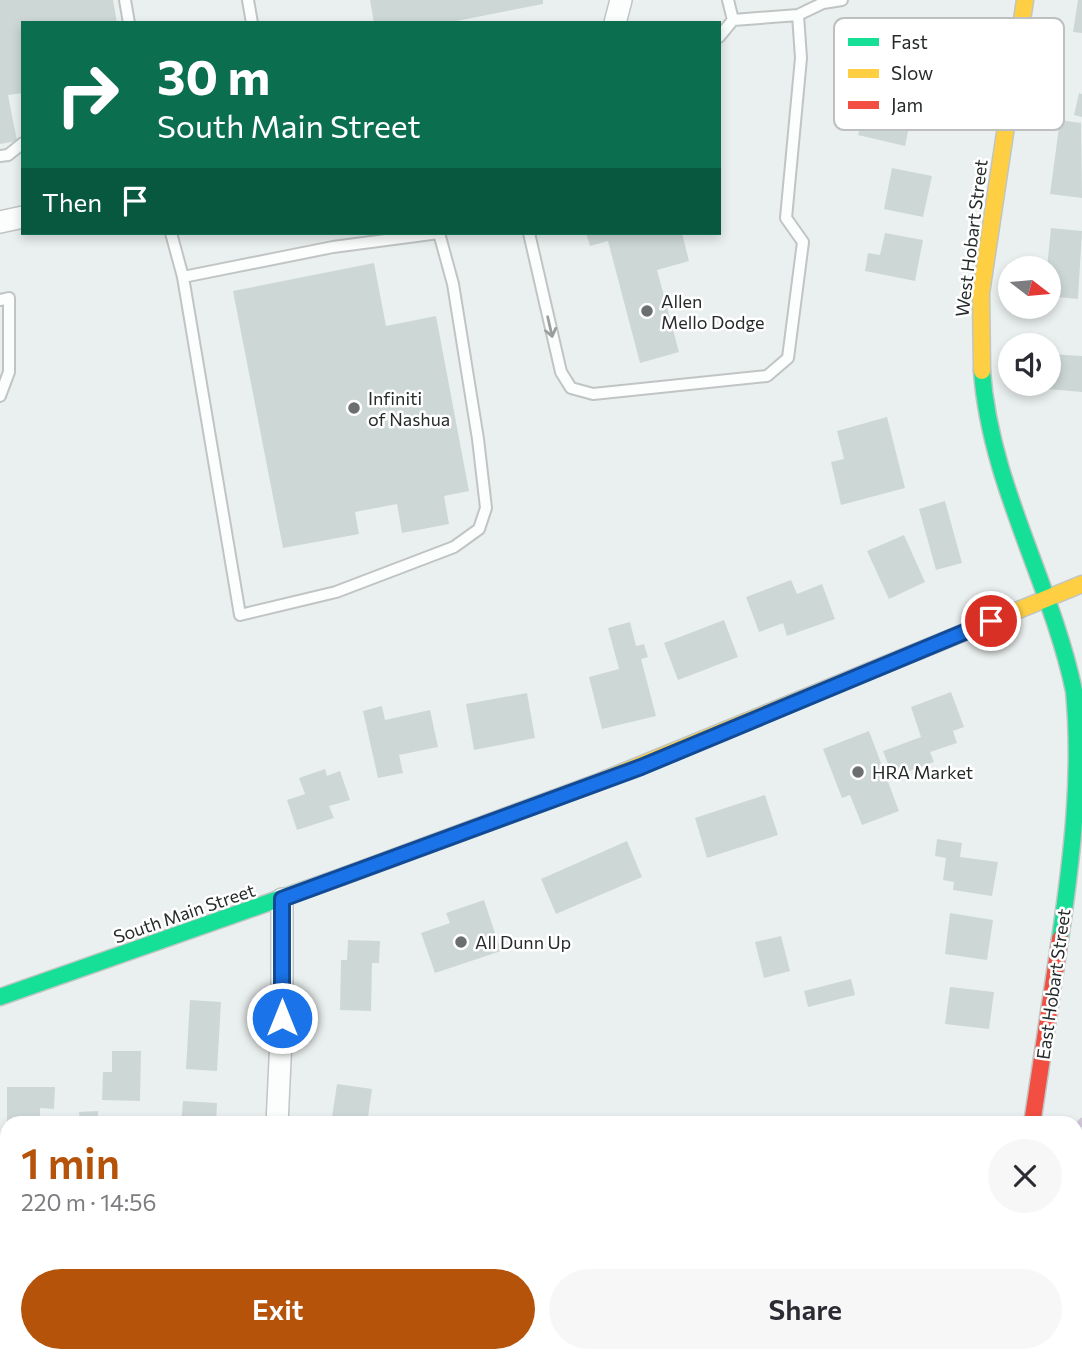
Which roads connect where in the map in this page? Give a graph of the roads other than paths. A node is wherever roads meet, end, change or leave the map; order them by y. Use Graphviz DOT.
graph roads {
  1 [pos="125,0"];
  2 [pos="248,0"];
  3 [pos="621,0"];
  4 [pos="728,0"];
  5 [pos="842,0"];
  6 [pos="1025,0"];
  7 [pos="798,15"];
  8 [pos="1022,18"];
  9 [pos="733,20"];
  10 [pos="129,21"];
  11 [pos="252,21"];
  12 [pos="616,21"];
  13 [pos="721,35"];
  14 [pos="1005,130"];
  15 [pos="21,145"];
  16 [pos="0,156"];
  17 [pos="21,217"];
  18 [pos="0,222"];
  19 [pos="171,235"];
  20 [pos="424,235"];
  21 [pos="440,235"];
  22 [pos="529,235"];
  23 [pos="183,277"];
  24 [pos="0,300"];
  25 [pos="0,396"];
  26 [pos="1082,584"];
  27 [pos="1047,597"];
  28 [pos="282,899"];
  29 [pos="0,996"];
  30 [pos="276,1116"];
  31 [pos="1033,1116"];
  1 -- 10 [label="lane"];
  2 -- 11 [label="lane"];
  3 -- 12 [label="street"];
  4 -- 9 [label="lane"];
  5 -- 7 [label="lane"];
  6 -- 8 [label="street, West Hobart Street"];
  7 -- 9 [label="lane"];
  22 -- 7 [label="lane, one-way"];
  9 -- 13 [label="lane"];
  14 -- 27 [label="street, West Hobart Street"];
  15 -- 16 [label="lane"];
  17 -- 18 [label="street"];
  19 -- 23 [label="lane"];
  20 -- 23 [label="lane"];
  21 -- 23 [label="lane"];
  24 -- 25 [label="lane"];
  26 -- 27 [label="street, South Main Street"];
  27 -- 28 [label="street, South Main Street"];
  27 -- 31 [label="street, East Hobart Street"];
  28 -- 29 [label="street, South Main Street"];
  28 -- 30 [label="street"];
}
